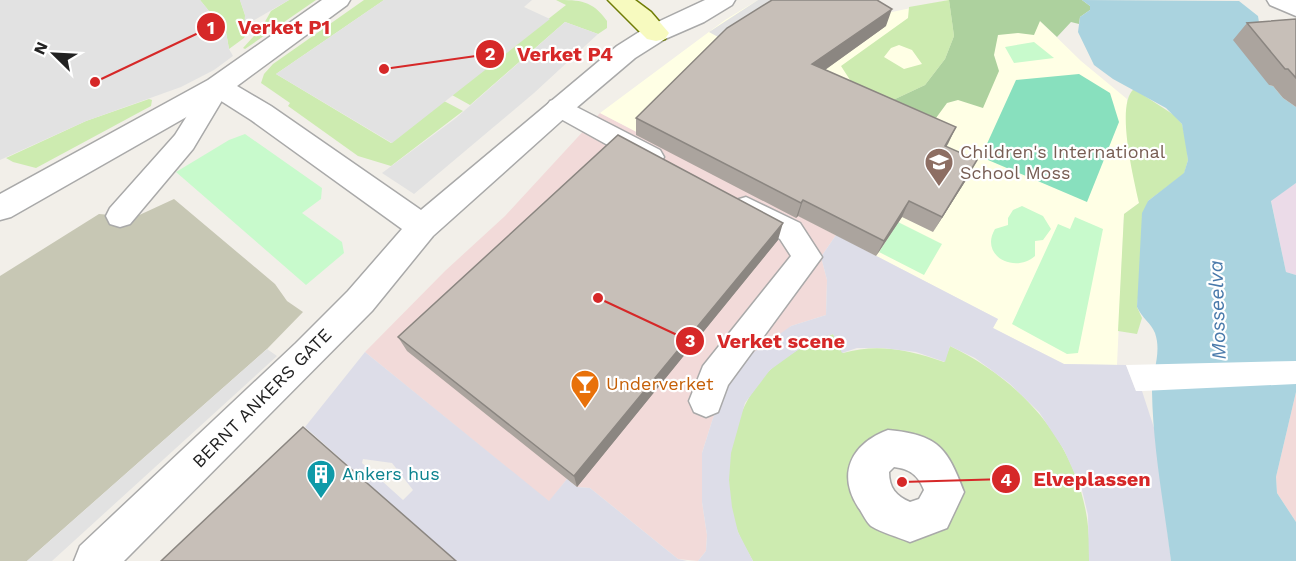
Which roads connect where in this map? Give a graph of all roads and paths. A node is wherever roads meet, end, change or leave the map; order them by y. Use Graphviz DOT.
graph roads {
  1 [pos="338,0"];
  2 [pos="620,0"];
  3 [pos="723,0"];
  4 [pos="1279,0"];
  5 [pos="1296,8"];
  6 [pos="656,33"];
  7 [pos="218,87"];
  8 [pos="559,107"];
  9 [pos="677,171"];
  10 [pos="718,193"];
  11 [pos="0,208"];
  12 [pos="120,216"];
  13 [pos="422,227"];
  14 [pos="706,401"];
  15 [pos="95,561"];
  1 -- 7 [label="street"];
  2 -- 6 [label="street"];
  3 -- 6 [label="street, BERNT ANKERS GATE"];
  4 -- 5 [label="street"];
  6 -- 8 [label="street, BERNT ANKERS GATE"];
  7 -- 11 [label="street"];
  7 -- 12 [label="lane"];
  7 -- 13 [label="street"];
  8 -- 9 [label="lane"];
  8 -- 13 [label="street, BERNT ANKERS GATE"];
  10 -- 14 [label="lane"];
  13 -- 15 [label="street, BERNT ANKERS GATE"];
}
